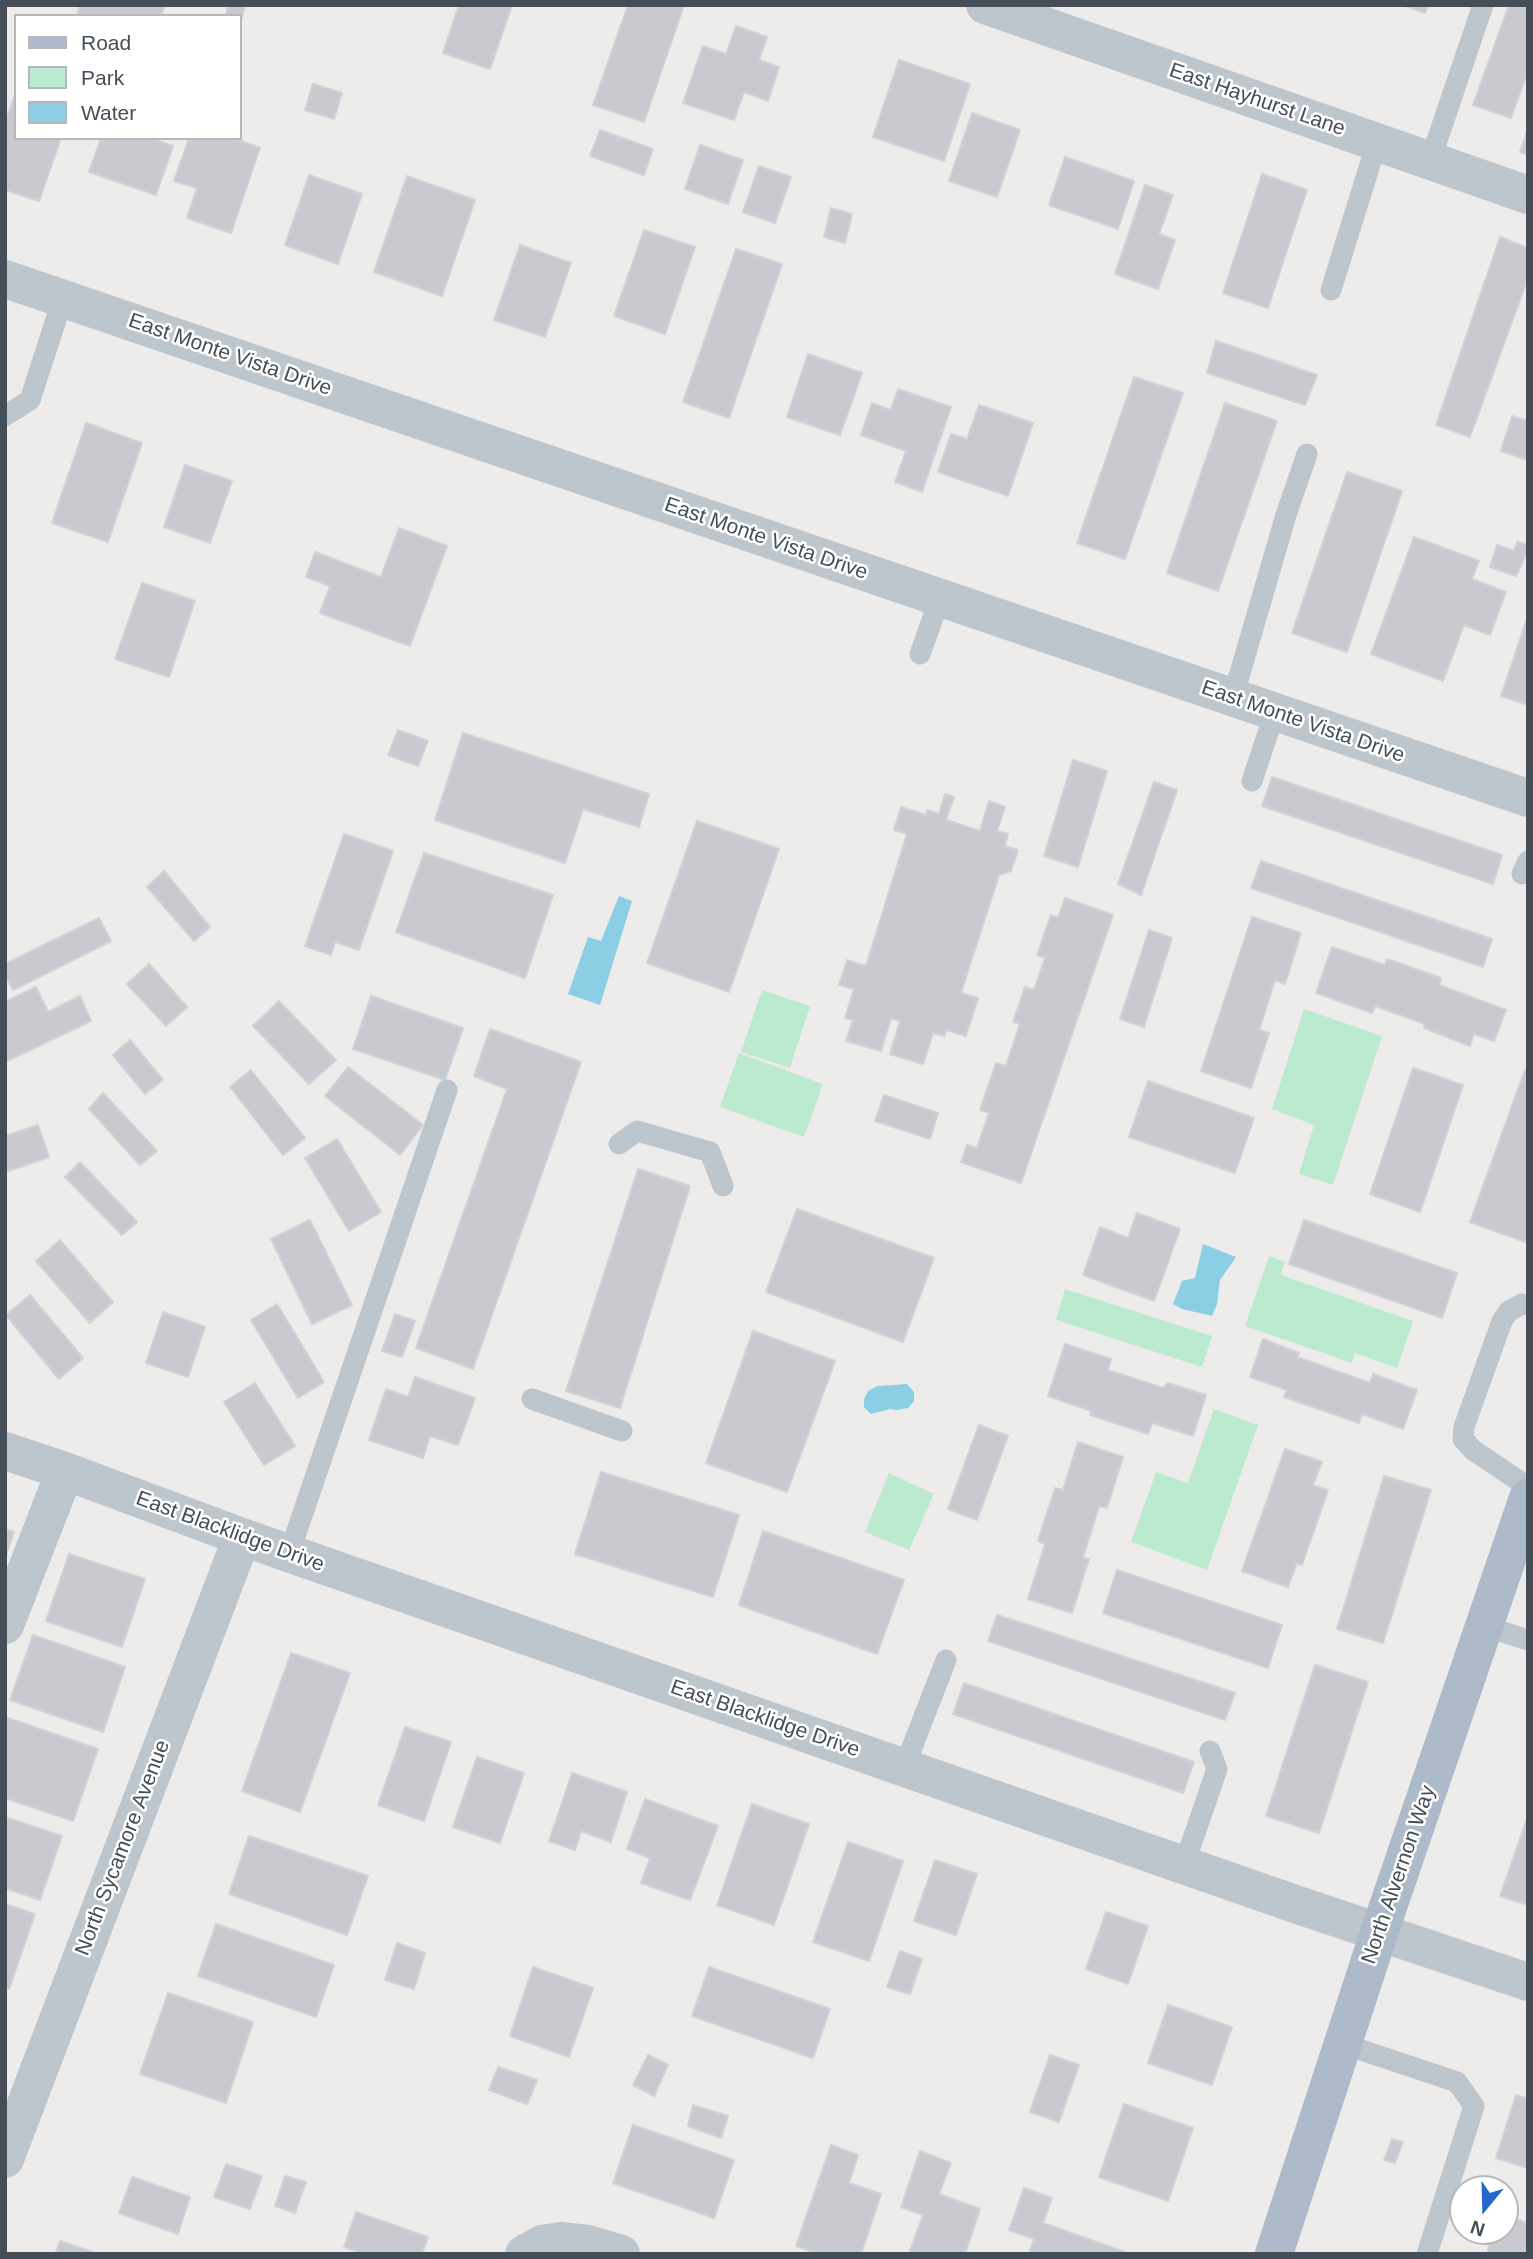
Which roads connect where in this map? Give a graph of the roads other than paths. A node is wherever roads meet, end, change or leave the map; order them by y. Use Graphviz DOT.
graph roads {
  1 [pos="985,5"];
  2 [pos="1483,5"];
  3 [pos="1377,142"];
  4 [pos="1430,161"];
  5 [pos="1528,195"];
  6 [pos="5,279"];
  7 [pos="1331,290"];
  8 [pos="63,299"];
  9 [pos="5,416"];
  10 [pos="1307,454"];
  11 [pos="940,598"];
  12 [pos="920,654"];
  13 [pos="1233,698"];
  14 [pos="1275,712"];
  15 [pos="1252,781"];
  16 [pos="1528,798"];
  17 [pos="447,1090"];
  18 [pos="619,1144"];
  19 [pos="723,1186"];
  20 [pos="1528,1305"];
  21 [pos="533,1399"];
  22 [pos="622,1431"];
  23 [pos="5,1451"];
  24 [pos="65,1471"];
  25 [pos="1528,1487"];
  26 [pos="1524,1522"];
  27 [pos="242,1538"];
  28 [pos="289,1554"];
  29 [pos="5,1625"];
  30 [pos="1484,1626"];
  31 [pos="1528,1640"];
  32 [pos="946,1660"];
  33 [pos="1210,1751"];
  34 [pos="904,1768"];
  35 [pos="1184,1865"];
  36 [pos="1379,1933"];
  37 [pos="1528,1982"];
  38 [pos="1343,2043"];
  39 [pos="5,2159"];
  40 [pos="524,2254"];
  41 [pos="621,2254"];
  42 [pos="1274,2254"];
  43 [pos="1427,2254"];
  1 -- 3 [label="street, East Hayhurst Lane"];
  2 -- 4 [label="lane"];
  3 -- 4 [label="street, East Hayhurst Lane"];
  3 -- 7 [label="lane"];
  4 -- 5 [label="street, East Hayhurst Lane"];
  6 -- 8 [label="street, East Monte Vista Drive"];
  8 -- 9 [label="lane"];
  8 -- 11 [label="street, East Monte Vista Drive"];
  10 -- 13 [label="lane"];
  11 -- 12 [label="lane"];
  11 -- 13 [label="street, East Monte Vista Drive"];
  13 -- 14 [label="street, East Monte Vista Drive"];
  14 -- 15 [label="lane"];
  14 -- 16 [label="street, East Monte Vista Drive"];
  17 -- 28 [label="lane"];
  18 -- 19 [label="lane"];
  20 -- 25 [label="lane"];
  21 -- 22 [label="lane"];
  23 -- 24 [label="street, East Blacklidge Drive"];
  24 -- 27 [label="street, East Blacklidge Drive"];
  24 -- 29 [label="street"];
  26 -- 30 [label="main road, North Alvernon Way"];
  27 -- 28 [label="street, East Blacklidge Drive"];
  27 -- 39 [label="street, North Sycamore Avenue"];
  28 -- 34 [label="street, East Blacklidge Drive"];
  30 -- 31 [label="lane"];
  30 -- 36 [label="main road, North Alvernon Way"];
  32 -- 34 [label="lane"];
  33 -- 35 [label="lane"];
  34 -- 35 [label="street, East Blacklidge Drive"];
  35 -- 36 [label="street, East Blacklidge Drive"];
  36 -- 37 [label="street, East Blacklidge Drive"];
  36 -- 38 [label="main road, North Alvernon Way"];
  38 -- 42 [label="main road, North Alvernon Way"];
  38 -- 43 [label="lane"];
  40 -- 41 [label="street"];
}
